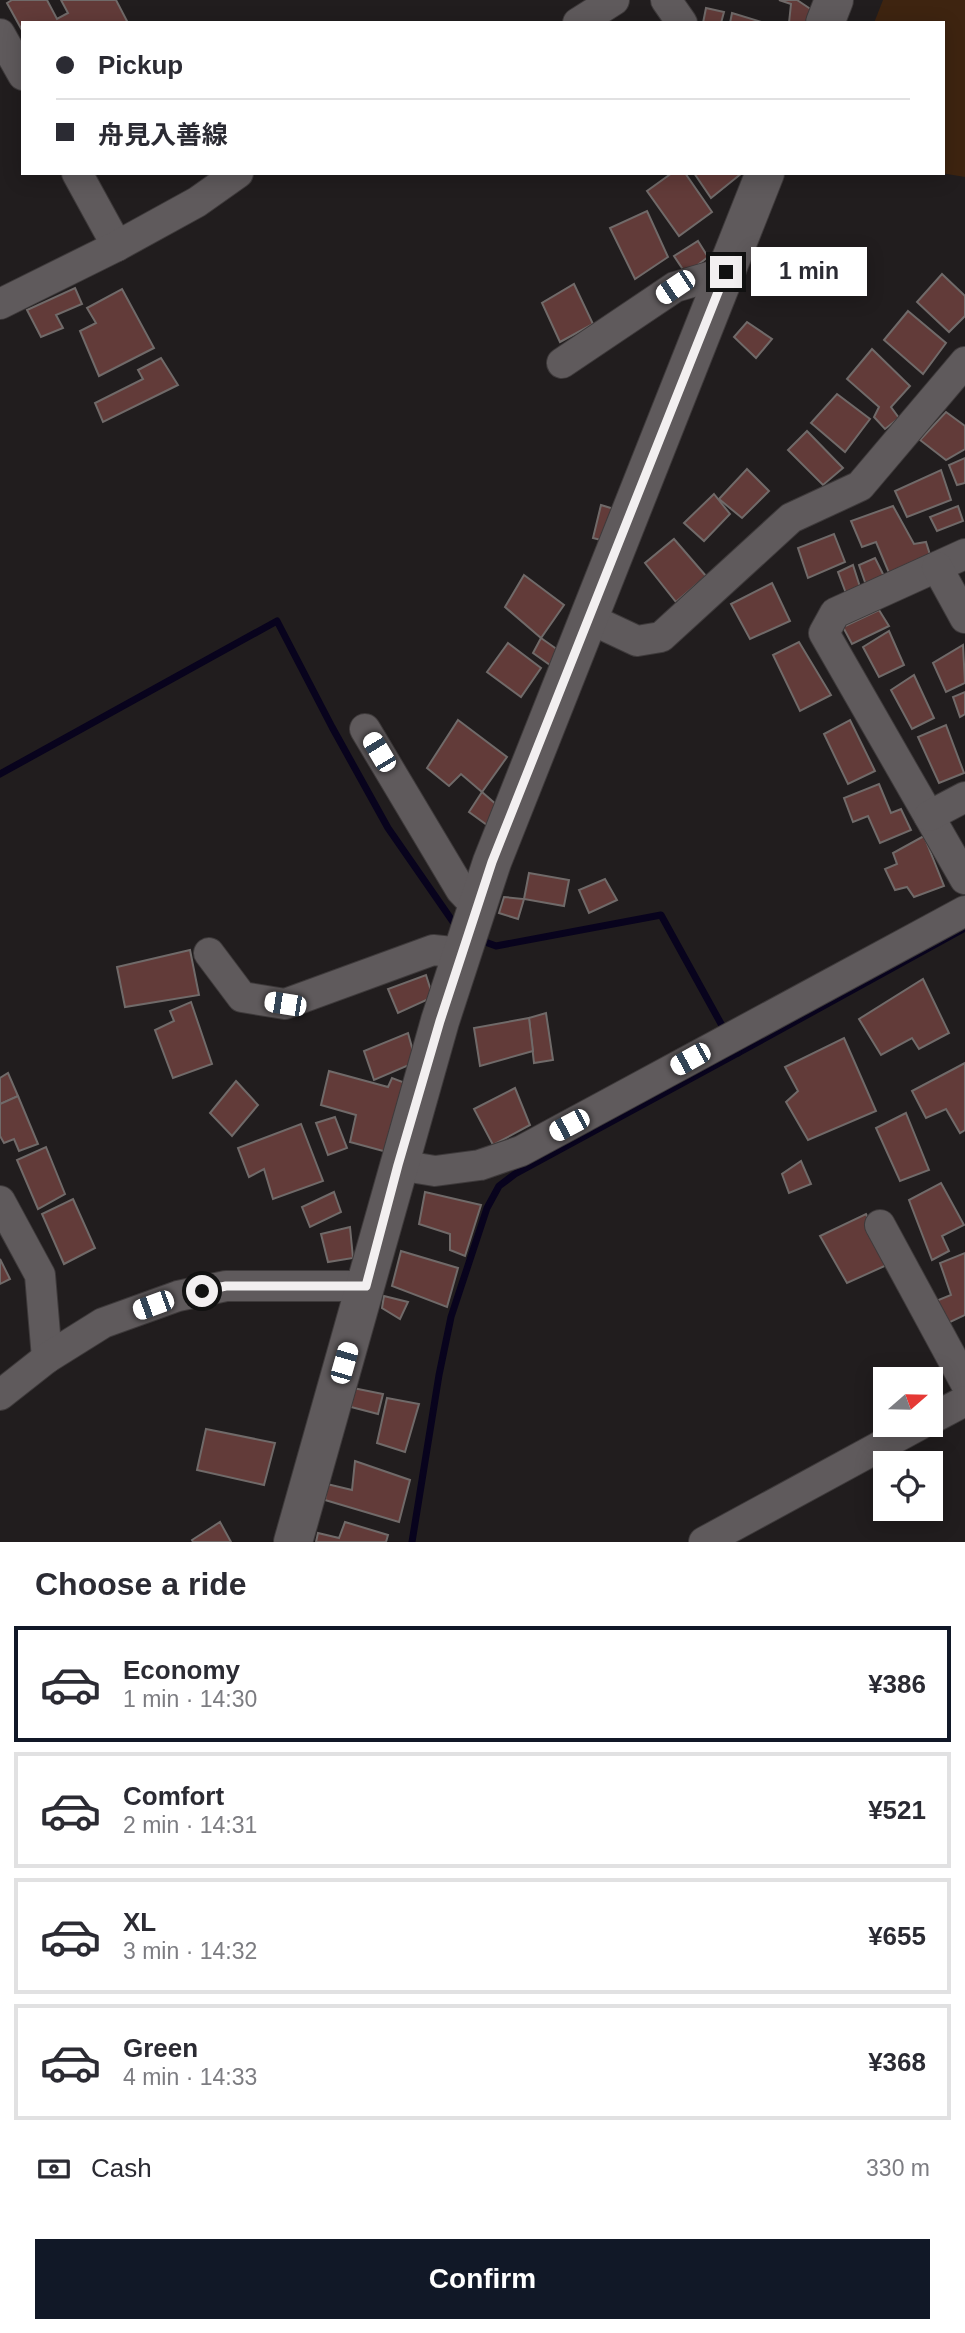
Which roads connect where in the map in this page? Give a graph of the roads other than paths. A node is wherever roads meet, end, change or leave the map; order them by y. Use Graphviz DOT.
graph roads {
  1 [pos="614,0"];
  2 [pos="666,0"];
  3 [pos="834,0"];
  4 [pos="581,21"];
  5 [pos="681,21"];
  6 [pos="826,21"];
  7 [pos="0,34"];
  8 [pos="21,71"];
  9 [pos="78,175"];
  10 [pos="235,175"];
  11 [pos="764,175"];
  12 [pos="117,246"];
  13 [pos="726,272"];
  14 [pos="0,304"];
  15 [pos="562,362"];
  16 [pos="965,362"];
  17 [pos="965,554"];
  18 [pos="937,567"];
  19 [pos="589,618"];
  20 [pos="965,618"];
  21 [pos="365,729"];
  22 [pos="965,797"];
  23 [pos="929,816"];
  24 [pos="965,879"];
  25 [pos="477,906"];
  26 [pos="965,911"];
  27 [pos="209,953"];
  28 [pos="462,953"];
  29 [pos="398,1165"];
  30 [pos="0,1201"];
  31 [pos="880,1225"];
  32 [pos="366,1286"];
  33 [pos="47,1358"];
  34 [pos="965,1382"];
  35 [pos="0,1395"];
  36 [pos="965,1401"];
  37 [pos="943,1413"];
  38 [pos="897,1437"];
  39 [pos="293,1542"];
  40 [pos="704,1542"];
  1 -- 4 [label="street"];
  2 -- 5 [label="street"];
  3 -- 6 [label="main road"];
  7 -- 8 [label="street"];
  9 -- 12 [label="street"];
  10 -- 12 [label="street"];
  11 -- 13 [label="main road"];
  12 -- 14 [label="street"];
  13 -- 15 [label="street"];
  13 -- 19 [label="main road"];
  16 -- 19 [label="street"];
  17 -- 18 [label="street"];
  18 -- 20 [label="street"];
  18 -- 23 [label="street"];
  19 -- 25 [label="main road"];
  21 -- 25 [label="street"];
  22 -- 23 [label="street"];
  23 -- 24 [label="street"];
  25 -- 28 [label="main road"];
  26 -- 29 [label="street"];
  27 -- 28 [label="street"];
  28 -- 29 [label="main road"];
  29 -- 32 [label="main road"];
  30 -- 33 [label="street"];
  31 -- 34 [label="street"];
  32 -- 33 [label="street"];
  32 -- 39 [label="main road"];
  33 -- 35 [label="street"];
  36 -- 37 [label="street"];
  38 -- 40 [label="street"];
}
